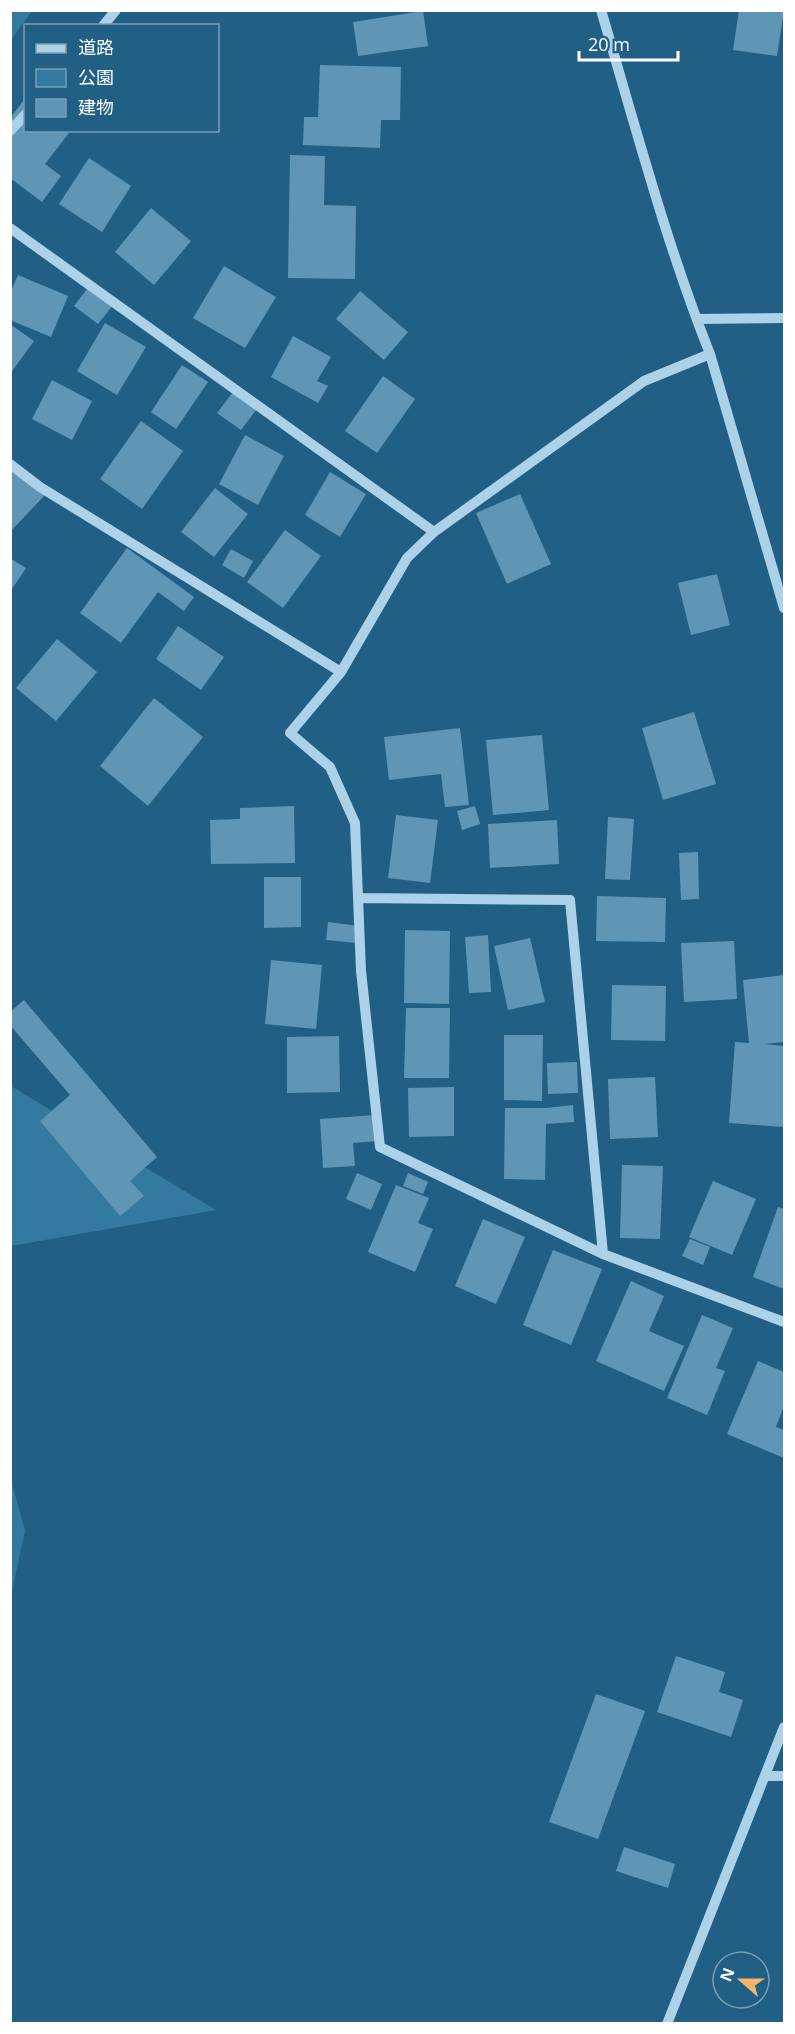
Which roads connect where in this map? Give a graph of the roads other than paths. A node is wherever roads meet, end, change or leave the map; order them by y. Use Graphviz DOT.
graph roads {
  1 [pos="116,10"];
  2 [pos="602,10"];
  3 [pos="105,24"];
  4 [pos="24,116"];
  5 [pos="10,131"];
  6 [pos="12,234"];
  7 [pos="784,318"];
  8 [pos="697,319"];
  9 [pos="710,354"];
  10 [pos="10,464"];
  11 [pos="434,532"];
  12 [pos="784,608"];
  13 [pos="341,672"];
  14 [pos="359,898"];
  15 [pos="603,1254"];
  16 [pos="784,1322"];
  17 [pos="784,1727"];
  18 [pos="766,1776"];
  19 [pos="784,1776"];
  20 [pos="667,2024"];
  1 -- 3 [label="street"];
  2 -- 8 [label="street"];
  4 -- 5 [label="street"];
  6 -- 11 [label="street"];
  7 -- 8 [label="street"];
  8 -- 9 [label="street"];
  9 -- 11 [label="street"];
  9 -- 12 [label="street"];
  10 -- 13 [label="street"];
  11 -- 13 [label="street"];
  13 -- 14 [label="street"];
  14 -- 15 [label="street"];
  14 -- 15 [label="street"];
  15 -- 16 [label="street"];
  17 -- 18 [label="street"];
  18 -- 19 [label="street"];
  18 -- 20 [label="street"];
}
